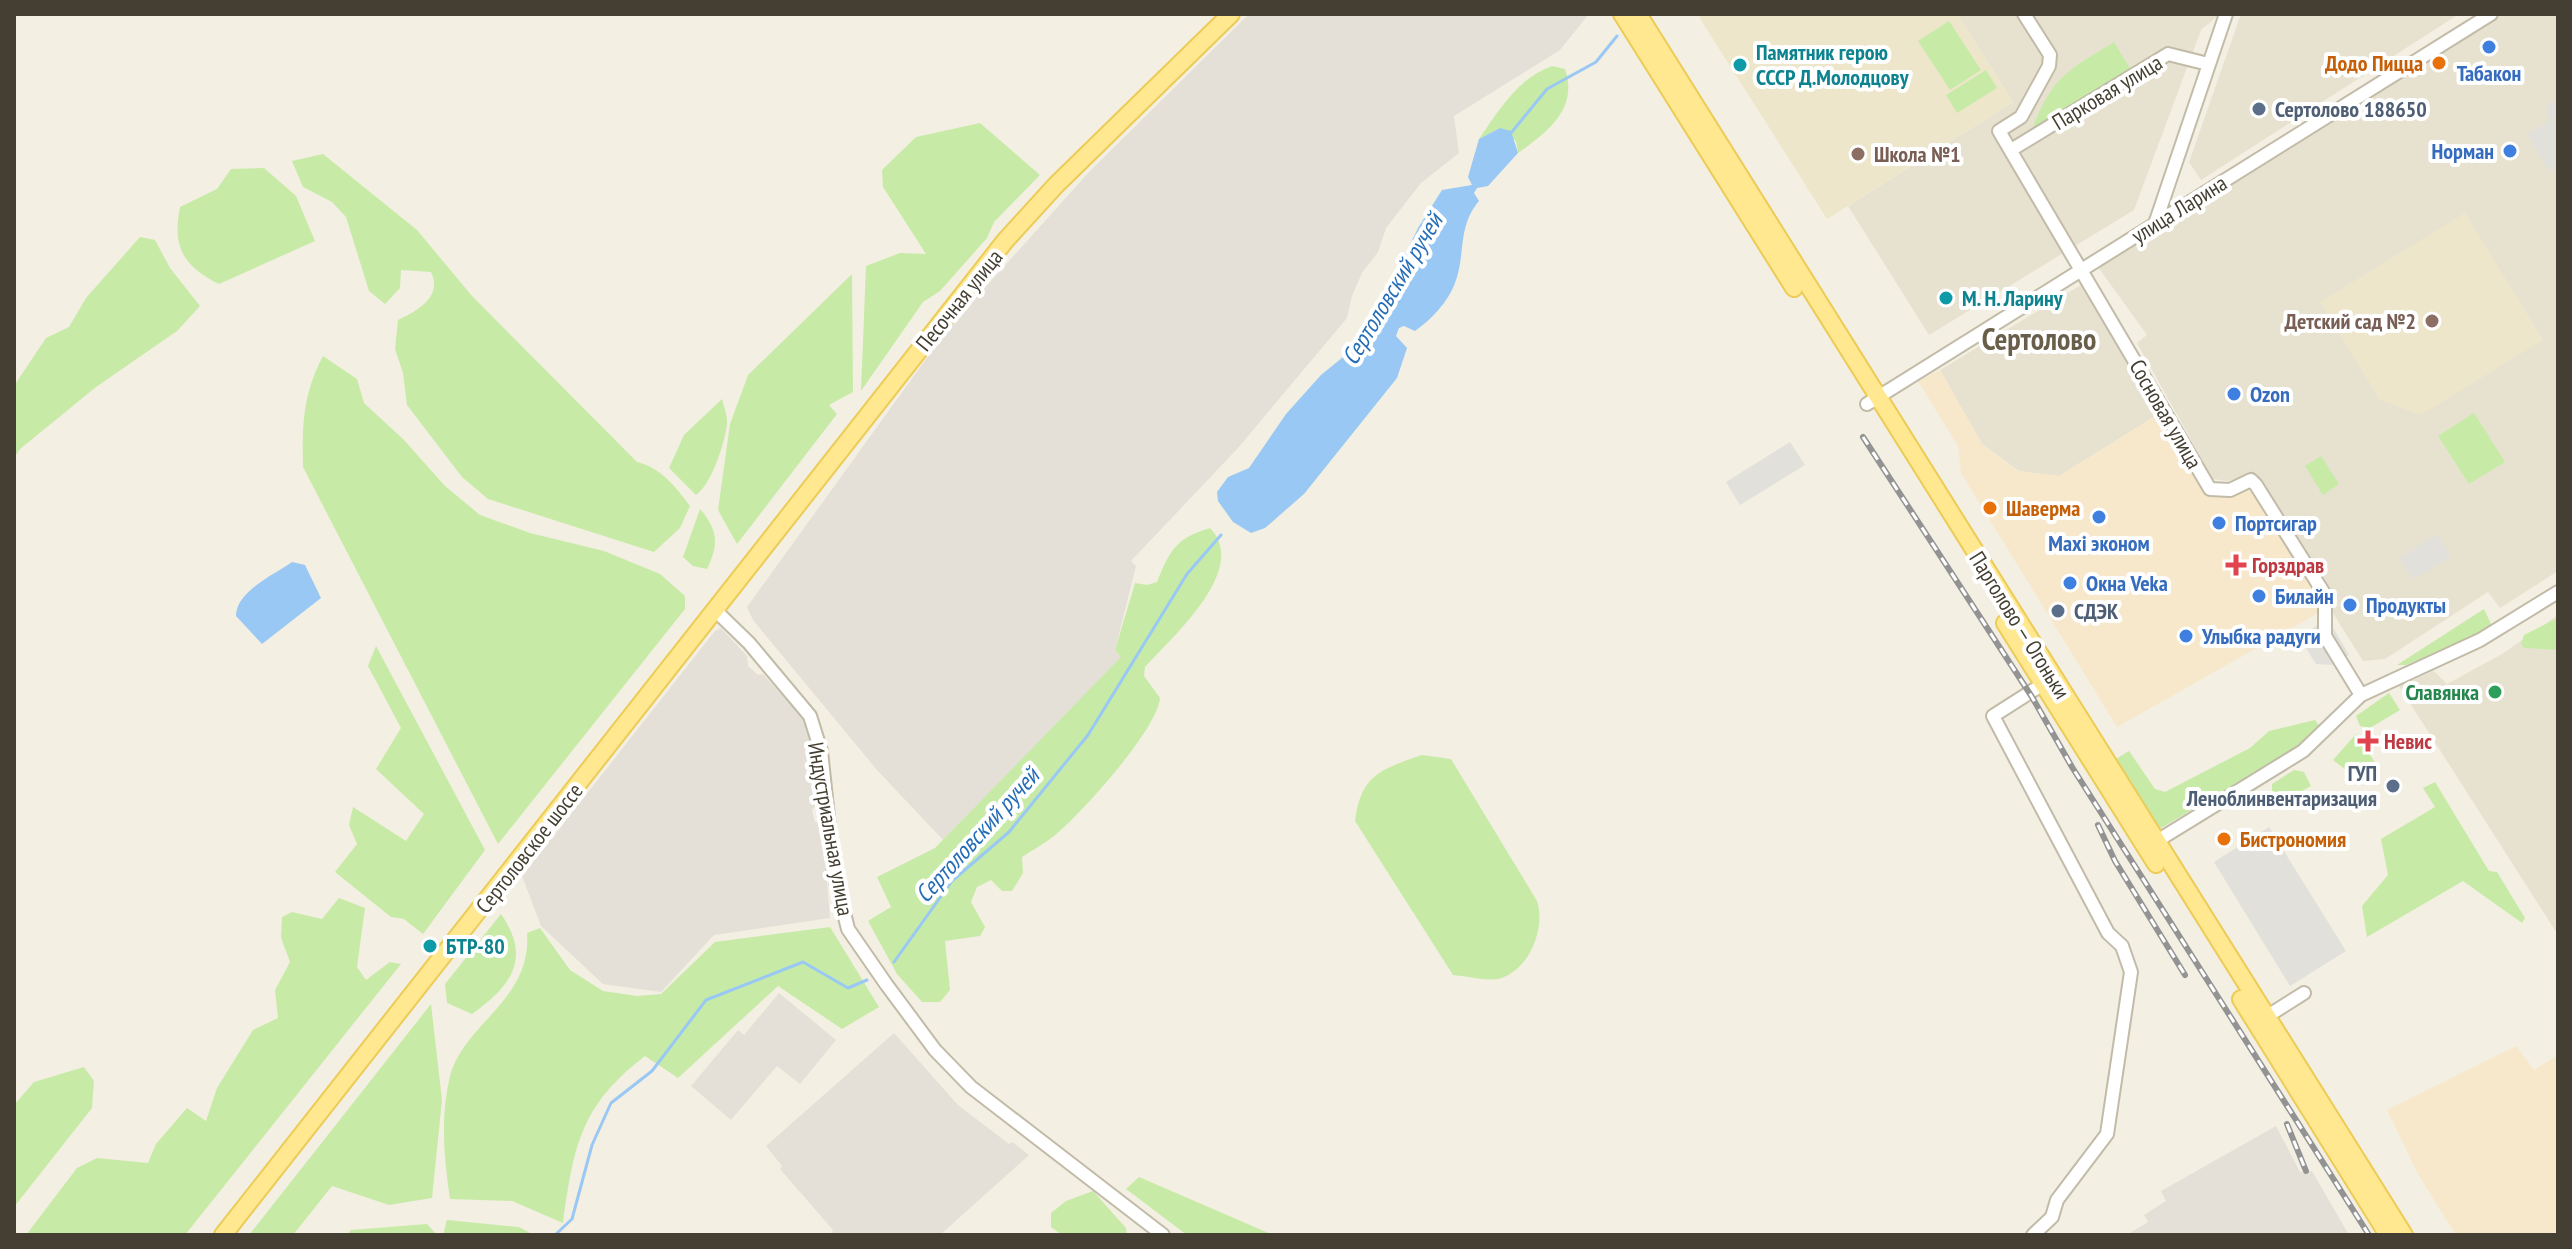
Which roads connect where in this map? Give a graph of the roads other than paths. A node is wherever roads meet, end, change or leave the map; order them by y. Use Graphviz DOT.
graph roads {
  1 [pos="1231,14"];
  2 [pos="1622,14"];
  3 [pos="1638,14"];
  4 [pos="2024,14"];
  5 [pos="2226,14"];
  6 [pos="2491,14"];
  7 [pos="2208,64"];
  8 [pos="2011,150"];
  9 [pos="2155,224"];
  10 [pos="2082,270"];
  11 [pos="1872,401"];
  12 [pos="2558,592"];
  13 [pos="716,611"];
  14 [pos="2043,684"];
  15 [pos="2361,695"];
  16 [pos="2150,844"];
  17 [pos="2304,993"];
  18 [pos="2266,1017"];
  19 [pos="223,1235"];
  20 [pos="1163,1235"];
  21 [pos="2033,1235"];
  22 [pos="2388,1235"];
  23 [pos="2404,1235"];
  1 -- 13 [label="main road, Песочная улица"];
  2 -- 11 [label="main road, Парголово — Огоньки"];
  3 -- 11 [label="main road, Парголово — Огоньки"];
  4 -- 8 [label="street, Сосновая улица"];
  5 -- 7 [label="street"];
  6 -- 9 [label="street, улица Ларина"];
  7 -- 8 [label="street, Парковая улица"];
  7 -- 9 [label="street"];
  8 -- 10 [label="street, Сосновая улица"];
  9 -- 10 [label="street, улица Ларина"];
  10 -- 11 [label="street, улица Ларина"];
  10 -- 15 [label="street, Сосновая улица"];
  11 -- 14 [label="main road, Парголово — Огоньки"];
  11 -- 16 [label="main road, Парголово — Огоньки"];
  12 -- 15 [label="street"];
  13 -- 19 [label="main road, Сертоловское шоссе"];
  13 -- 20 [label="street, Индустриальная улица"];
  14 -- 16 [label="main road, Парголово — Огоньки"];
  14 -- 21 [label="street"];
  15 -- 16 [label="street"];
  16 -- 18 [label="main road, Парголово — Огоньки"];
  16 -- 22 [label="main road, Парголово — Огоньки"];
  17 -- 18 [label="street"];
  18 -- 23 [label="main road, Парголово — Огоньки"];
}
